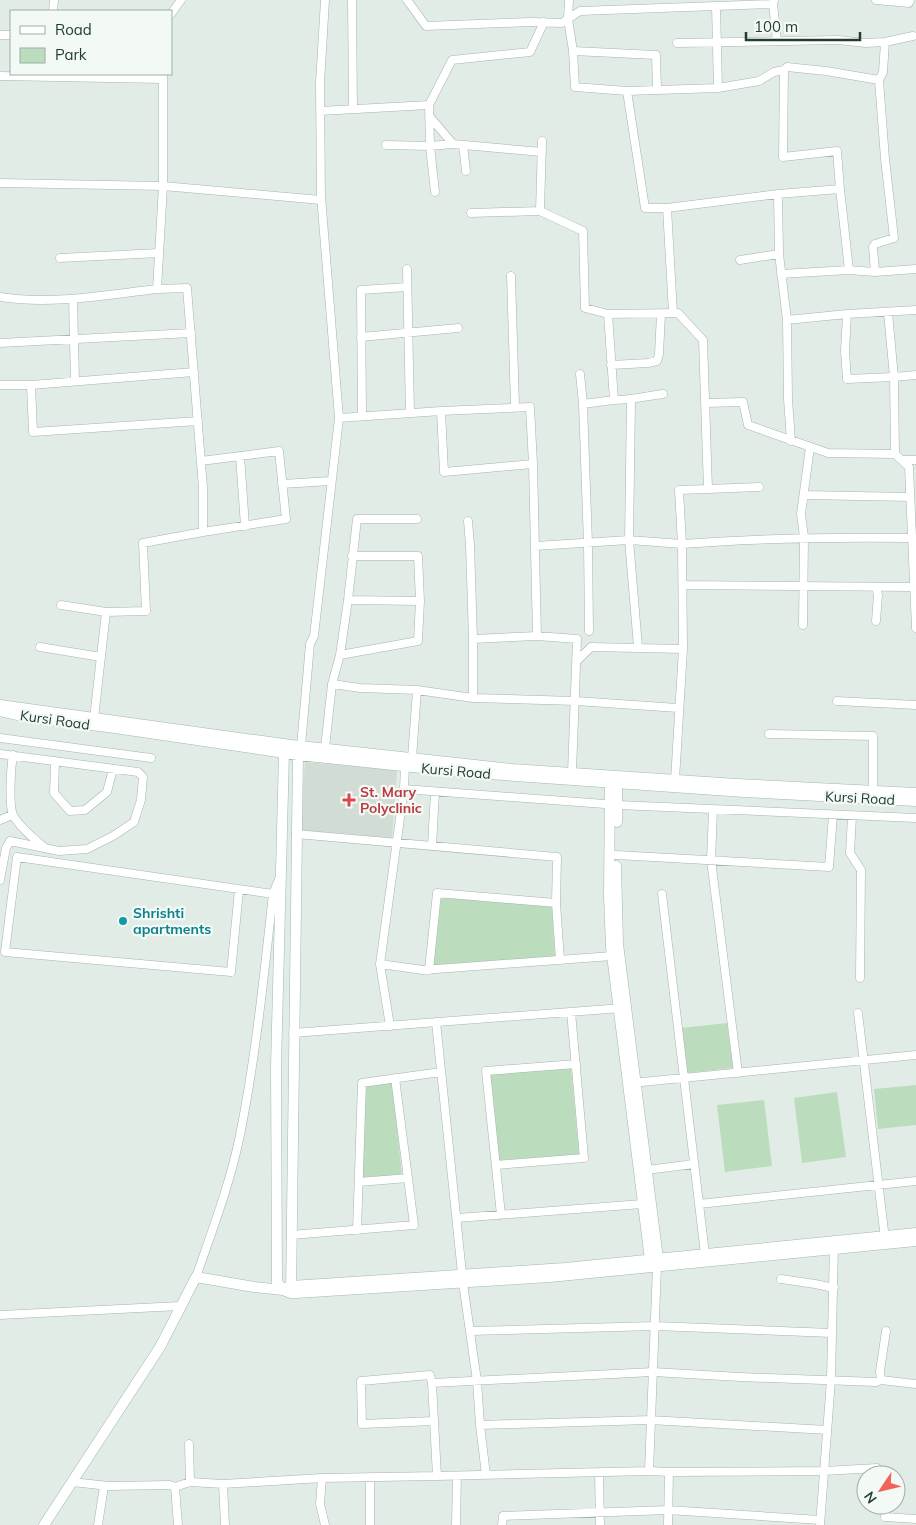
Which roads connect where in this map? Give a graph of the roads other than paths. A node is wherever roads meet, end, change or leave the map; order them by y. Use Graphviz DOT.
graph roads {
  1 [pos="181,0"];
  2 [pos="325,0"];
  3 [pos="352,0"];
  4 [pos="407,0"];
  5 [pos="569,0"];
  6 [pos="876,0"];
  7 [pos="910,0"];
  8 [pos="774,2"];
  9 [pos="649,4"];
  10 [pos="716,6"];
  11 [pos="172,13"];
  12 [pos="568,19"];
  13 [pos="544,22"];
  14 [pos="913,36"];
  15 [pos="716,41"];
  16 [pos="777,41"];
  17 [pos="885,42"];
  18 [pos="677,43"];
  19 [pos="573,51"];
  20 [pos="784,70"];
  21 [pos="51,75"];
  22 [pos="0,76"];
  23 [pos="163,76"];
  24 [pos="879,80"];
  25 [pos="718,88"];
  26 [pos="657,89"];
  27 [pos="627,91"];
  28 [pos="429,105"];
  29 [pos="353,109"];
  30 [pos="320,111"];
  31 [pos="430,117"];
  32 [pos="542,141"];
  33 [pos="453,144"];
  34 [pos="386,145"];
  35 [pos="463,145"];
  36 [pos="430,146"];
  37 [pos="542,152"];
  38 [pos="466,170"];
  39 [pos="0,184"];
  40 [pos="162,186"];
  41 [pos="840,189"];
  42 [pos="435,192"];
  43 [pos="778,194"];
  44 [pos="321,195"];
  45 [pos="667,208"];
  46 [pos="540,211"];
  47 [pos="470,213"];
  48 [pos="159,253"];
  49 [pos="779,254"];
  50 [pos="60,258"];
  51 [pos="740,260"];
  52 [pos="916,268"];
  53 [pos="406,270"];
  54 [pos="849,270"];
  55 [pos="875,272"];
  56 [pos="781,274"];
  57 [pos="510,276"];
  58 [pos="407,287"];
  59 [pos="157,289"];
  60 [pos="0,297"];
  61 [pos="73,299"];
  62 [pos="916,310"];
  63 [pos="888,313"];
  64 [pos="608,314"];
  65 [pos="661,314"];
  66 [pos="673,314"];
  67 [pos="847,314"];
  68 [pos="787,320"];
  69 [pos="458,328"];
  70 [pos="191,333"];
  71 [pos="408,333"];
  72 [pos="361,337"];
  73 [pos="74,339"];
  74 [pos="0,342"];
  75 [pos="612,365"];
  76 [pos="194,372"];
  77 [pos="580,374"];
  78 [pos="916,374"];
  79 [pos="894,376"];
  80 [pos="75,381"];
  81 [pos="0,385"];
  82 [pos="31,385"];
  83 [pos="663,394"];
  84 [pos="614,400"];
  85 [pos="630,400"];
  86 [pos="706,403"];
  87 [pos="583,404"];
  88 [pos="515,406"];
  89 [pos="441,412"];
  90 [pos="410,413"];
  91 [pos="362,416"];
  92 [pos="339,418"];
  93 [pos="198,421"];
  94 [pos="791,441"];
  95 [pos="810,447"];
  96 [pos="894,454"];
  97 [pos="240,456"];
  98 [pos="903,460"];
  99 [pos="916,460"];
  100 [pos="201,461"];
  101 [pos="533,464"];
  102 [pos="331,480"];
  103 [pos="282,484"];
  104 [pos="759,487"];
  105 [pos="708,489"];
  106 [pos="805,495"];
  107 [pos="910,498"];
  108 [pos="417,520"];
  109 [pos="468,521"];
  110 [pos="245,526"];
  111 [pos="203,532"];
  112 [pos="804,538"];
  113 [pos="912,538"];
  114 [pos="629,540"];
  115 [pos="588,543"];
  116 [pos="682,544"];
  117 [pos="535,546"];
  118 [pos="352,556"];
  119 [pos="683,585"];
  120 [pos="803,586"];
  121 [pos="876,587"];
  122 [pos="914,587"];
  123 [pos="348,600"];
  124 [pos="420,601"];
  125 [pos="61,605"];
  126 [pos="106,612"];
  127 [pos="915,614"];
  128 [pos="876,621"];
  129 [pos="803,625"];
  130 [pos="916,628"];
  131 [pos="589,631"];
  132 [pos="537,636"];
  133 [pos="473,639"];
  134 [pos="40,647"];
  135 [pos="638,647"];
  136 [pos="683,649"];
  137 [pos="340,655"];
  138 [pos="101,656"];
  139 [pos="576,661"];
  140 [pos="332,684"];
  141 [pos="417,690"];
  142 [pos="473,698"];
  143 [pos="837,700"];
  144 [pos="576,701"];
  145 [pos="916,704"];
  146 [pos="0,705"];
  147 [pos="678,708"];
  148 [pos="0,711"];
  149 [pos="88,720"];
  150 [pos="769,734"];
  151 [pos="0,738"];
  152 [pos="78,748"];
  153 [pos="325,748"];
  154 [pos="294,749"];
  155 [pos="0,754"];
  156 [pos="13,755"];
  157 [pos="151,758"];
  158 [pos="54,761"];
  159 [pos="408,762"];
  160 [pos="77,765"];
  161 [pos="113,769"];
  162 [pos="572,772"];
  163 [pos="614,779"];
  164 [pos="675,780"];
  165 [pos="404,789"];
  166 [pos="873,791"];
  167 [pos="434,792"];
  168 [pos="916,793"];
  169 [pos="916,801"];
  170 [pos="614,805"];
  171 [pos="713,810"];
  172 [pos="12,815"];
  173 [pos="832,815"];
  174 [pos="852,816"];
  175 [pos="916,818"];
  176 [pos="0,820"];
  177 [pos="296,834"];
  178 [pos="397,843"];
  179 [pos="432,846"];
  180 [pos="46,849"];
  181 [pos="616,855"];
  182 [pos="711,860"];
  183 [pos="281,876"];
  184 [pos="0,880"];
  185 [pos="239,890"];
  186 [pos="273,894"];
  187 [pos="662,894"];
  188 [pos="556,903"];
  189 [pos="612,956"];
  190 [pos="560,960"];
  191 [pos="380,964"];
  192 [pos="429,970"];
  193 [pos="860,978"];
  194 [pos="622,1008"];
  195 [pos="571,1012"];
  196 [pos="858,1013"];
  197 [pos="436,1022"];
  198 [pos="390,1026"];
  199 [pos="293,1034"];
  200 [pos="916,1055"];
  201 [pos="864,1060"];
  202 [pos="576,1064"];
  203 [pos="441,1072"];
  204 [pos="738,1073"];
  205 [pos="395,1078"];
  206 [pos="684,1078"];
  207 [pos="632,1083"];
  208 [pos="694,1164"];
  209 [pos="496,1165"];
  210 [pos="647,1170"];
  211 [pos="408,1178"];
  212 [pos="916,1181"];
  213 [pos="359,1182"];
  214 [pos="880,1185"];
  215 [pos="642,1204"];
  216 [pos="699,1204"];
  217 [pos="501,1215"];
  218 [pos="457,1218"];
  219 [pos="357,1230"];
  220 [pos="916,1233"];
  221 [pos="291,1235"];
  222 [pos="885,1240"];
  223 [pos="916,1241"];
  224 [pos="834,1245"];
  225 [pos="705,1254"];
  226 [pos="655,1262"];
  227 [pos="196,1277"];
  228 [pos="463,1279"];
  229 [pos="781,1279"];
  230 [pos="834,1288"];
  231 [pos="288,1290"];
  232 [pos="180,1306"];
  233 [pos="0,1315"];
  234 [pos="656,1326"];
  235 [pos="470,1331"];
  236 [pos="886,1331"];
  237 [pos="832,1332"];
  238 [pos="653,1372"];
  239 [pos="831,1380"];
  240 [pos="880,1380"];
  241 [pos="477,1381"];
  242 [pos="432,1383"];
  243 [pos="916,1384"];
  244 [pos="650,1420"];
  245 [pos="434,1421"];
  246 [pos="480,1426"];
  247 [pos="827,1430"];
  248 [pos="189,1444"];
  249 [pos="856,1469"];
  250 [pos="649,1471"];
  251 [pos="824,1471"];
  252 [pos="669,1472"];
  253 [pos="599,1473"];
  254 [pos="486,1475"];
  255 [pos="437,1476"];
  256 [pos="457,1476"];
  257 [pos="370,1477"];
  258 [pos="322,1478"];
  259 [pos="72,1482"];
  260 [pos="190,1482"];
  261 [pos="223,1484"];
  262 [pos="104,1486"];
  263 [pos="175,1487"];
  264 [pos="600,1511"];
  265 [pos="668,1511"];
  266 [pos="886,1515"];
  267 [pos="916,1520"];
  268 [pos="820,1522"];
  269 [pos="44,1525"];
  270 [pos="98,1525"];
  271 [pos="178,1525"];
  272 [pos="225,1525"];
  273 [pos="325,1525"];
  274 [pos="370,1525"];
  275 [pos="456,1525"];
  276 [pos="502,1525"];
  277 [pos="600,1525"];
  278 [pos="668,1525"];
  1 -- 11 [label="street"];
  2 -- 30 [label="street"];
  3 -- 29 [label="street"];
  4 -- 13 [label="street"];
  5 -- 12 [label="street"];
  6 -- 7 [label="street"];
  8 -- 10 [label="street"];
  8 -- 16 [label="street"];
  9 -- 10 [label="street"];
  9 -- 12 [label="street"];
  10 -- 15 [label="street"];
  12 -- 13 [label="street"];
  12 -- 19 [label="street"];
  13 -- 28 [label="street"];
  14 -- 17 [label="street"];
  15 -- 16 [label="street"];
  15 -- 18 [label="street"];
  15 -- 25 [label="street"];
  16 -- 17 [label="street"];
  17 -- 24 [label="street"];
  19 -- 26 [label="street"];
  19 -- 27 [label="street"];
  20 -- 24 [label="street"];
  20 -- 25 [label="street"];
  20 -- 41 [label="street"];
  21 -- 22 [label="street"];
  21 -- 23 [label="street"];
  23 -- 40 [label="street"];
  24 -- 55 [label="street"];
  25 -- 26 [label="street"];
  26 -- 27 [label="street"];
  27 -- 45 [label="street"];
  28 -- 29 [label="street"];
  28 -- 31 [label="street"];
  29 -- 30 [label="street"];
  30 -- 44 [label="street"];
  31 -- 33 [label="street"];
  31 -- 36 [label="street"];
  32 -- 37 [label="street"];
  33 -- 35 [label="street"];
  33 -- 36 [label="street"];
  34 -- 36 [label="street"];
  35 -- 37 [label="street"];
  35 -- 38 [label="street"];
  36 -- 42 [label="street"];
  37 -- 46 [label="street"];
  39 -- 40 [label="street"];
  40 -- 44 [label="street"];
  40 -- 48 [label="street"];
  41 -- 43 [label="street"];
  41 -- 54 [label="street"];
  43 -- 45 [label="street"];
  43 -- 49 [label="street"];
  44 -- 92 [label="street"];
  45 -- 66 [label="street"];
  46 -- 47 [label="street"];
  46 -- 64 [label="street"];
  48 -- 50 [label="street"];
  48 -- 59 [label="street"];
  49 -- 51 [label="street"];
  49 -- 56 [label="street"];
  52 -- 55 [label="street"];
  53 -- 58 [label="street"];
  54 -- 55 [label="street"];
  54 -- 56 [label="street"];
  56 -- 68 [label="street"];
  57 -- 88 [label="street"];
  58 -- 71 [label="street"];
  58 -- 72 [label="street"];
  59 -- 61 [label="street"];
  59 -- 70 [label="street"];
  60 -- 61 [label="street"];
  61 -- 73 [label="street"];
  62 -- 63 [label="street"];
  63 -- 67 [label="street"];
  63 -- 79 [label="street"];
  64 -- 65 [label="street"];
  64 -- 75 [label="street"];
  65 -- 66 [label="street"];
  65 -- 75 [label="street"];
  66 -- 86 [label="street"];
  67 -- 68 [label="street"];
  67 -- 79 [label="street"];
  68 -- 94 [label="street"];
  69 -- 71 [label="street"];
  70 -- 73 [label="street"];
  70 -- 76 [label="street"];
  71 -- 72 [label="street"];
  71 -- 90 [label="street"];
  72 -- 91 [label="street"];
  73 -- 74 [label="street"];
  73 -- 80 [label="street"];
  75 -- 84 [label="street"];
  76 -- 80 [label="street"];
  76 -- 93 [label="street"];
  77 -- 87 [label="street"];
  78 -- 79 [label="street"];
  79 -- 96 [label="street"];
  80 -- 82 [label="street"];
  81 -- 82 [label="street"];
  82 -- 93 [label="street"];
  83 -- 85 [label="street"];
  84 -- 85 [label="street"];
  84 -- 87 [label="street"];
  85 -- 114 [label="street"];
  86 -- 94 [label="street"];
  86 -- 105 [label="street"];
  87 -- 115 [label="street"];
  88 -- 89 [label="street"];
  88 -- 101 [label="street"];
  89 -- 90 [label="street"];
  89 -- 101 [label="street"];
  90 -- 91 [label="street"];
  91 -- 92 [label="street"];
  92 -- 102 [label="street"];
  93 -- 100 [label="street"];
  94 -- 95 [label="street"];
  95 -- 96 [label="street"];
  95 -- 106 [label="street"];
  96 -- 98 [label="street"];
  97 -- 100 [label="street"];
  97 -- 103 [label="street"];
  97 -- 110 [label="street"];
  98 -- 99 [label="street"];
  98 -- 107 [label="street"];
  100 -- 111 [label="street"];
  101 -- 117 [label="street"];
  102 -- 103 [label="street"];
  102 -- 154 [label="street"];
  103 -- 110 [label="street"];
  104 -- 105 [label="street"];
  105 -- 116 [label="street"];
  106 -- 107 [label="street"];
  106 -- 112 [label="street"];
  107 -- 113 [label="street"];
  108 -- 118 [label="street"];
  109 -- 133 [label="street"];
  110 -- 111 [label="street"];
  111 -- 126 [label="street"];
  112 -- 113 [label="street"];
  112 -- 116 [label="street"];
  112 -- 120 [label="street"];
  113 -- 122 [label="street"];
  114 -- 115 [label="street"];
  114 -- 116 [label="street"];
  114 -- 135 [label="street"];
  115 -- 117 [label="street"];
  115 -- 131 [label="street"];
  116 -- 119 [label="street"];
  117 -- 132 [label="street"];
  118 -- 123 [label="street"];
  118 -- 124 [label="street"];
  119 -- 120 [label="street"];
  119 -- 136 [label="street"];
  120 -- 121 [label="street"];
  120 -- 129 [label="street"];
  121 -- 122 [label="street"];
  121 -- 128 [label="street"];
  122 -- 127 [label="street"];
  123 -- 124 [label="street"];
  123 -- 137 [label="street"];
  124 -- 137 [label="street"];
  125 -- 126 [label="street"];
  126 -- 138 [label="street"];
  127 -- 130 [label="street"];
  132 -- 133 [label="street"];
  132 -- 139 [label="street"];
  133 -- 142 [label="street"];
  134 -- 138 [label="street"];
  135 -- 136 [label="street"];
  135 -- 139 [label="street"];
  136 -- 147 [label="street"];
  137 -- 140 [label="street"];
  138 -- 149 [label="street"];
  139 -- 144 [label="street"];
  140 -- 141 [label="street"];
  140 -- 153 [label="street"];
  141 -- 142 [label="street"];
  141 -- 159 [label="street"];
  142 -- 144 [label="street"];
  143 -- 145 [label="street"];
  144 -- 147 [label="street"];
  144 -- 162 [label="street"];
  146 -- 149 [label="street, Kursi Road"];
  147 -- 164 [label="street"];
  148 -- 149 [label="street, Kursi Road"];
  149 -- 154 [label="street, Kursi Road"];
  150 -- 166 [label="street"];
  151 -- 152 [label="street"];
  152 -- 157 [label="street"];
  152 -- 160 [label="street"];
  153 -- 154 [label="street, Kursi Road"];
  153 -- 159 [label="street, Kursi Road"];
  154 -- 159 [label="street, Kursi Road"];
  154 -- 177 [label="street"];
  154 -- 183 [label="street"];
  155 -- 156 [label="street"];
  156 -- 158 [label="street"];
  156 -- 172 [label="street"];
  158 -- 160 [label="street"];
  158 -- 161 [label="street"];
  159 -- 162 [label="street, Kursi Road"];
  159 -- 163 [label="street, Kursi Road"];
  159 -- 165 [label="street"];
  160 -- 161 [label="street"];
  161 -- 180 [label="street"];
  162 -- 163 [label="street, Kursi Road"];
  163 -- 164 [label="street, Kursi Road"];
  163 -- 169 [label="street, Kursi Road"];
  163 -- 170 [label="street"];
  164 -- 166 [label="street, Kursi Road"];
  165 -- 167 [label="street"];
  165 -- 178 [label="street"];
  166 -- 168 [label="street, Kursi Road"];
  167 -- 170 [label="street"];
  167 -- 179 [label="street"];
  170 -- 171 [label="street"];
  170 -- 181 [label="street"];
  170 -- 189 [label="street"];
  171 -- 173 [label="street"];
  171 -- 182 [label="street"];
  172 -- 176 [label="street"];
  172 -- 180 [label="street"];
  173 -- 174 [label="street"];
  173 -- 182 [label="street"];
  174 -- 175 [label="street"];
  174 -- 193 [label="street"];
  177 -- 178 [label="street"];
  177 -- 199 [label="street"];
  178 -- 179 [label="street"];
  178 -- 191 [label="street"];
  179 -- 188 [label="street"];
  180 -- 184 [label="street"];
  181 -- 182 [label="street"];
  181 -- 194 [label="street"];
  182 -- 204 [label="street"];
  183 -- 186 [label="street"];
  183 -- 231 [label="street"];
  185 -- 185 [label="street"];
  185 -- 186 [label="street"];
  186 -- 227 [label="street"];
  187 -- 206 [label="street"];
  188 -- 190 [label="street"];
  188 -- 192 [label="street"];
  189 -- 190 [label="street"];
  189 -- 194 [label="street"];
  190 -- 192 [label="street"];
  191 -- 192 [label="street"];
  191 -- 198 [label="street"];
  194 -- 195 [label="street"];
  194 -- 207 [label="street"];
  195 -- 197 [label="street"];
  195 -- 202 [label="street"];
  196 -- 201 [label="street"];
  197 -- 198 [label="street"];
  197 -- 203 [label="street"];
  198 -- 199 [label="street"];
  199 -- 221 [label="street"];
  200 -- 201 [label="street"];
  201 -- 204 [label="street"];
  201 -- 214 [label="street"];
  202 -- 209 [label="street"];
  202 -- 209 [label="street"];
  203 -- 205 [label="street"];
  203 -- 218 [label="street"];
  204 -- 206 [label="street"];
  205 -- 211 [label="street"];
  205 -- 213 [label="street"];
  206 -- 207 [label="street"];
  206 -- 208 [label="street"];
  207 -- 210 [label="street"];
  207 -- 215 [label="street"];
  208 -- 210 [label="street"];
  208 -- 216 [label="street"];
  209 -- 217 [label="street"];
  210 -- 226 [label="street"];
  211 -- 213 [label="street"];
  211 -- 219 [label="street"];
  212 -- 214 [label="street"];
  213 -- 219 [label="street"];
  214 -- 216 [label="street"];
  214 -- 222 [label="street"];
  215 -- 217 [label="street"];
  215 -- 226 [label="street"];
  216 -- 225 [label="street"];
  217 -- 218 [label="street"];
  218 -- 228 [label="street"];
  219 -- 221 [label="street"];
  220 -- 222 [label="street"];
  221 -- 231 [label="street"];
  222 -- 223 [label="street"];
  222 -- 224 [label="street"];
  224 -- 225 [label="street"];
  224 -- 226 [label="street"];
  224 -- 230 [label="street"];
  225 -- 226 [label="street"];
  226 -- 228 [label="street"];
  226 -- 234 [label="street"];
  227 -- 231 [label="street"];
  227 -- 232 [label="street"];
  228 -- 231 [label="street"];
  228 -- 235 [label="street"];
  229 -- 230 [label="street"];
  230 -- 237 [label="street"];
  232 -- 233 [label="street"];
  232 -- 259 [label="street"];
  234 -- 235 [label="street"];
  234 -- 237 [label="street"];
  234 -- 238 [label="street"];
  235 -- 241 [label="street"];
  236 -- 240 [label="street"];
  237 -- 239 [label="street"];
  238 -- 239 [label="street"];
  238 -- 241 [label="street"];
  238 -- 244 [label="street"];
  239 -- 240 [label="street"];
  239 -- 247 [label="street"];
  240 -- 243 [label="street"];
  241 -- 242 [label="street"];
  241 -- 246 [label="street"];
  242 -- 245 [label="street"];
  242 -- 245 [label="street"];
  244 -- 246 [label="street"];
  244 -- 247 [label="street"];
  244 -- 250 [label="street"];
  245 -- 255 [label="street"];
  246 -- 254 [label="street"];
  247 -- 251 [label="street"];
  248 -- 260 [label="street"];
  249 -- 251 [label="street"];
  250 -- 252 [label="street"];
  250 -- 253 [label="street"];
  251 -- 252 [label="street"];
  251 -- 268 [label="street"];
  252 -- 265 [label="street"];
  253 -- 254 [label="street"];
  253 -- 264 [label="street"];
  254 -- 256 [label="street"];
  255 -- 256 [label="street"];
  255 -- 257 [label="street"];
  256 -- 275 [label="street"];
  257 -- 258 [label="street"];
  257 -- 274 [label="street"];
  258 -- 261 [label="street"];
  258 -- 273 [label="street"];
  259 -- 262 [label="street"];
  259 -- 269 [label="street"];
  260 -- 261 [label="street"];
  260 -- 263 [label="street"];
  261 -- 272 [label="street"];
  262 -- 263 [label="street"];
  262 -- 270 [label="street"];
  263 -- 271 [label="street"];
  264 -- 265 [label="street"];
  264 -- 276 [label="street"];
  264 -- 277 [label="street"];
  265 -- 268 [label="street"];
  265 -- 278 [label="street"];
  266 -- 267 [label="street"];
}
